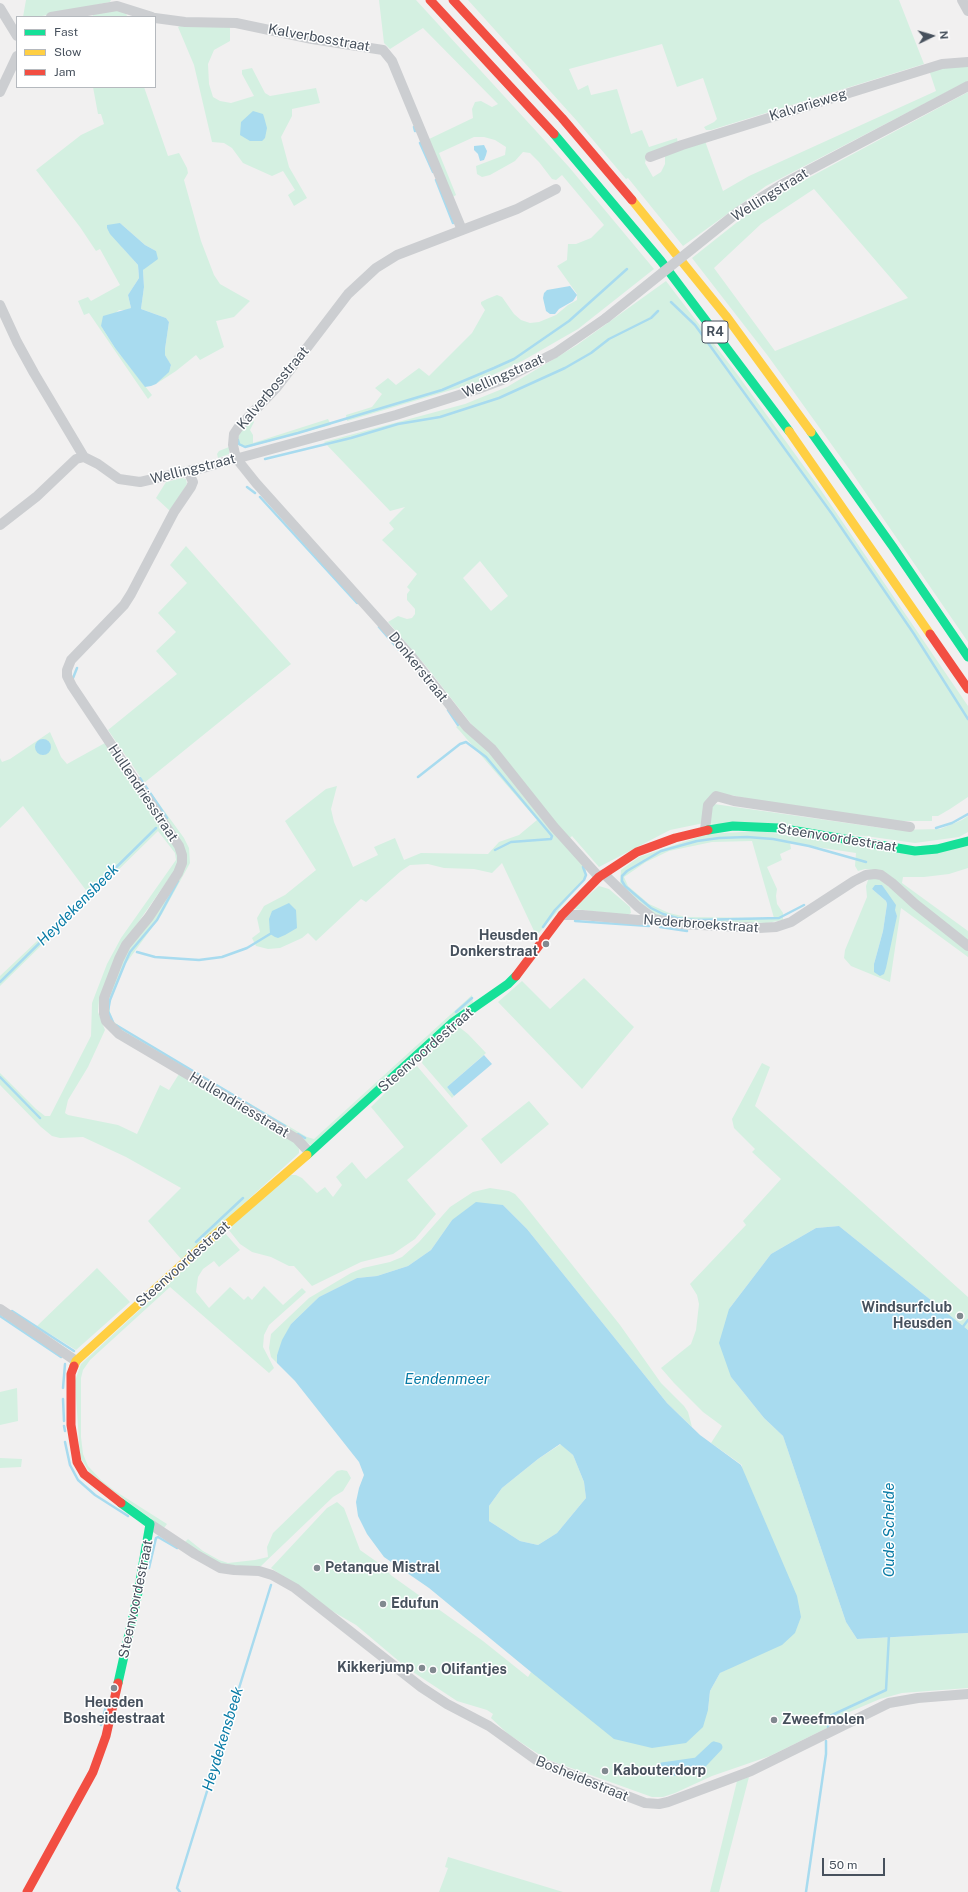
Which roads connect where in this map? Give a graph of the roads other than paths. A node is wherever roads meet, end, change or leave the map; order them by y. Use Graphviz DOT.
graph roads {
  1 [pos="430,0"];
  2 [pos="453,0"];
  3 [pos="962,0"];
  4 [pos="0,8"];
  5 [pos="968,12"];
  6 [pos="57,16"];
  7 [pos="151,16"];
  8 [pos="156,17"];
  9 [pos="16,34"];
  10 [pos="16,58"];
  11 [pos="968,62"];
  12 [pos="968,86"];
  13 [pos="0,92"];
  14 [pos="650,157"];
  15 [pos="556,189"];
  16 [pos="462,230"];
  17 [pos="0,304"];
  18 [pos="84,457"];
  19 [pos="236,458"];
  20 [pos="188,471"];
  21 [pos="0,525"];
  22 [pos="968,657"];
  23 [pos="968,689"];
  24 [pos="910,827"];
  25 [pos="705,830"];
  26 [pos="968,841"];
  27 [pos="602,875"];
  28 [pos="562,915"];
  29 [pos="654,919"];
  30 [pos="968,946"];
  31 [pos="309,1152"];
  32 [pos="0,1309"];
  33 [pos="76,1361"];
  34 [pos="150,1524"];
  35 [pos="968,1694"];
  36 [pos="27,1892"];
  1 -- 23 [label="main road, R4"];
  2 -- 22 [label="main road, R4"];
  3 -- 5 [label="street"];
  4 -- 9 [label="street"];
  6 -- 7 [label="street, Kalverbosstraat"];
  8 -- 16 [label="street, Kalverbosstraat"];
  10 -- 13 [label="street"];
  11 -- 14 [label="street, Kalvarieweg"];
  12 -- 19 [label="street, Wellingstraat, bridge"];
  15 -- 16 [label="street, Kalverbosstraat"];
  16 -- 19 [label="street, Kalverbosstraat"];
  17 -- 18 [label="street"];
  18 -- 20 [label="street, Wellingstraat"];
  18 -- 21 [label="street"];
  19 -- 20 [label="street, Wellingstraat"];
  19 -- 27 [label="street, Donkerstraat"];
  20 -- 31 [label="street, Hullendriesstraat"];
  24 -- 25 [label="street, Steenvoordestraat"];
  25 -- 26 [label="main road, Steenvoordestraat"];
  25 -- 27 [label="main road, Steenvoordestraat"];
  27 -- 28 [label="main road, Steenvoordestraat"];
  27 -- 29 [label="street, Donkerstraat"];
  28 -- 29 [label="street, Nederbroekstraat"];
  28 -- 31 [label="main road, Steenvoordestraat"];
  29 -- 30 [label="street, Nederbroekstraat"];
  31 -- 33 [label="main road, Steenvoordestraat"];
  32 -- 33 [label="street"];
  33 -- 34 [label="main road, Steenvoordestraat"];
  34 -- 35 [label="street, Bosheidestraat"];
  34 -- 36 [label="main road, Steenvoordestraat"];
}
